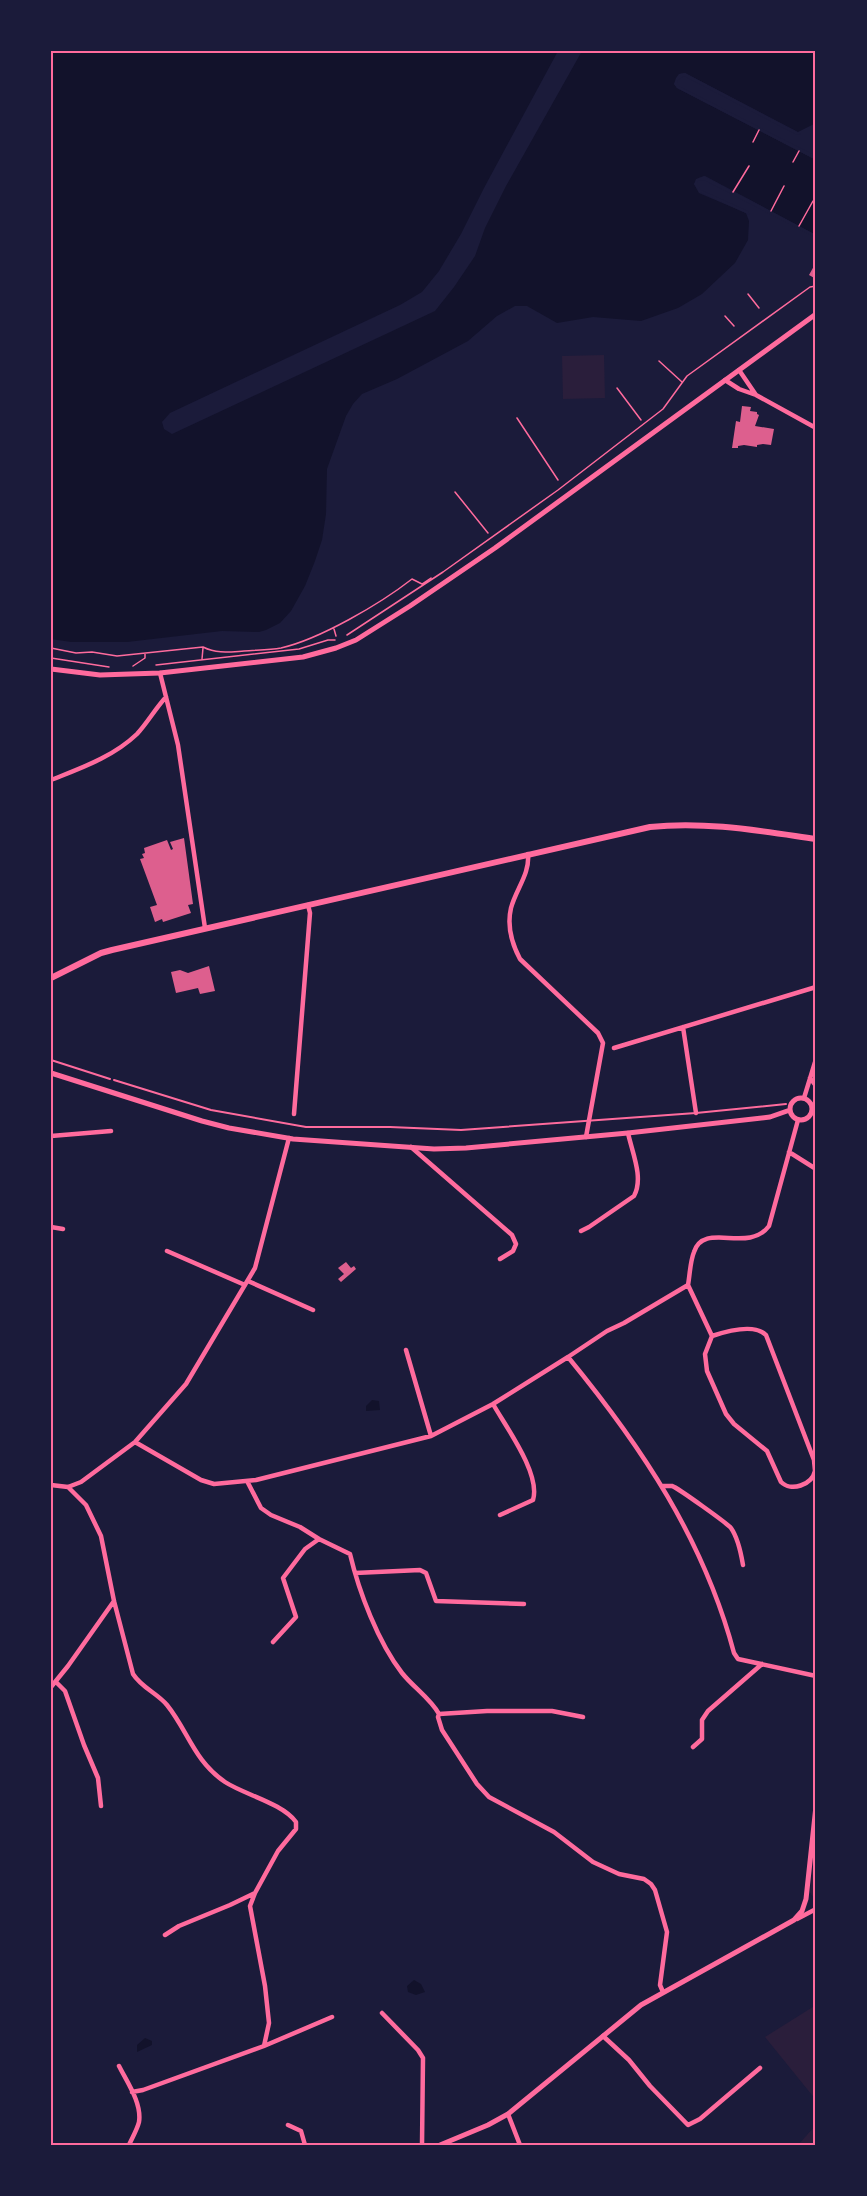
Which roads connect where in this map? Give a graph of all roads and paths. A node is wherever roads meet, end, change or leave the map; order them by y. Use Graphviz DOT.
graph roads {
  1 [pos="759,130"];
  2 [pos="753,142"];
  3 [pos="799,151"];
  4 [pos="793,162"];
  5 [pos="749,166"];
  6 [pos="784,186"];
  7 [pos="733,192"];
  8 [pos="813,201"];
  9 [pos="771,211"];
  10 [pos="799,226"];
  11 [pos="816,286"];
  12 [pos="748,294"];
  13 [pos="759,309"];
  14 [pos="816,314"];
  15 [pos="725,316"];
  16 [pos="734,326"];
  17 [pos="659,361"];
  18 [pos="739,370"];
  19 [pos="725,380"];
  20 [pos="683,382"];
  21 [pos="617,388"];
  22 [pos="756,395"];
  23 [pos="518,418"];
  24 [pos="641,420"];
  25 [pos="816,428"];
  26 [pos="558,480"];
  27 [pos="455,492"];
  28 [pos="488,533"];
  29 [pos="433,579"];
  30 [pos="333,627"];
  31 [pos="336,636"];
  32 [pos="203,647"];
  33 [pos="51,648"];
  34 [pos="145,654"];
  35 [pos="51,657"];
  36 [pos="202,659"];
  37 [pos="148,667"];
  38 [pos="113,668"];
  39 [pos="140,668"];
  40 [pos="51,669"];
  41 [pos="160,673"];
  42 [pos="166,697"];
  43 [pos="51,780"];
  44 [pos="816,839"];
  45 [pos="528,854"];
  46 [pos="308,904"];
  47 [pos="206,928"];
  48 [pos="51,978"];
  49 [pos="816,987"];
  50 [pos="682,1027"];
  51 [pos="614,1048"];
  52 [pos="816,1059"];
  53 [pos="51,1060"];
  54 [pos="51,1073"];
  55 [pos="810,1078"];
  56 [pos="816,1086"];
  57 [pos="804,1098"];
  58 [pos="786,1104"];
  59 [pos="814,1105"];
  60 [pos="790,1110"];
  61 [pos="696,1113"];
  62 [pos="294,1114"];
  63 [pos="813,1115"];
  64 [pos="588,1119"];
  65 [pos="798,1120"];
  66 [pos="111,1131"];
  67 [pos="628,1133"];
  68 [pos="51,1136"];
  69 [pos="586,1137"];
  70 [pos="290,1138"];
  71 [pos="411,1147"];
  72 [pos="789,1152"];
  73 [pos="816,1169"];
  74 [pos="51,1227"];
  75 [pos="63,1229"];
  76 [pos="581,1231"];
  77 [pos="167,1251"];
  78 [pos="500,1259"];
  79 [pos="247,1283"];
  80 [pos="688,1285"];
  81 [pos="313,1310"];
  82 [pos="712,1336"];
  83 [pos="406,1350"];
  84 [pos="568,1357"];
  85 [pos="493,1404"];
  86 [pos="431,1437"];
  87 [pos="135,1442"];
  88 [pos="247,1481"];
  89 [pos="51,1485"];
  90 [pos="663,1486"];
  91 [pos="68,1487"];
  92 [pos="500,1515"];
  93 [pos="319,1539"];
  94 [pos="742,1565"];
  95 [pos="355,1574"];
  96 [pos="114,1601"];
  97 [pos="524,1604"];
  98 [pos="273,1642"];
  99 [pos="762,1664"];
  100 [pos="816,1676"];
  101 [pos="56,1682"];
  102 [pos="51,1687"];
  103 [pos="439,1714"];
  104 [pos="583,1717"];
  105 [pos="693,1747"];
  106 [pos="101,1806"];
  107 [pos="816,1806"];
  108 [pos="255,1893"];
  109 [pos="816,1909"];
  110 [pos="794,1920"];
  111 [pos="165,1935"];
  112 [pos="663,1992"];
  113 [pos="381,2013"];
  114 [pos="332,2017"];
  115 [pos="603,2036"];
  116 [pos="264,2046"];
  117 [pos="119,2066"];
  118 [pos="760,2068"];
  119 [pos="132,2092"];
  120 [pos="508,2114"];
  121 [pos="288,2126"];
  122 [pos="129,2145"];
  123 [pos="305,2145"];
  124 [pos="422,2145"];
  125 [pos="440,2145"];
  126 [pos="520,2145"];
  1 -- 2 [label="path"];
  3 -- 4 [label="path"];
  5 -- 7 [label="path"];
  6 -- 9 [label="path"];
  8 -- 10 [label="path"];
  11 -- 20 [label="path"];
  12 -- 13 [label="path"];
  14 -- 18 [label="street"];
  15 -- 16 [label="path"];
  17 -- 20 [label="path"];
  18 -- 19 [label="street"];
  18 -- 22 [label="street"];
  19 -- 22 [label="street"];
  19 -- 41 [label="street"];
  20 -- 29 [label="path"];
  21 -- 24 [label="path"];
  22 -- 25 [label="street"];
  23 -- 26 [label="path"];
  27 -- 28 [label="path"];
  29 -- 30 [label="path"];
  29 -- 37 [label="path"];
  30 -- 31 [label="path"];
  30 -- 32 [label="path"];
  32 -- 34 [label="path"];
  32 -- 36 [label="path"];
  33 -- 34 [label="path"];
  34 -- 39 [label="path"];
  35 -- 38 [label="path"];
  40 -- 41 [label="street"];
  41 -- 42 [label="street"];
  42 -- 43 [label="street"];
  42 -- 47 [label="street"];
  44 -- 45 [label="main road"];
  45 -- 46 [label="main road"];
  45 -- 64 [label="street"];
  46 -- 47 [label="main road"];
  46 -- 62 [label="street"];
  47 -- 48 [label="main road"];
  49 -- 50 [label="street"];
  50 -- 51 [label="street"];
  50 -- 61 [label="street"];
  52 -- 55 [label="street"];
  53 -- 64 [label="lane"];
  54 -- 70 [label="street"];
  55 -- 56 [label="street"];
  55 -- 57 [label="street"];
  57 -- 59 [label="street"];
  57 -- 60 [label="street"];
  58 -- 61 [label="lane"];
  59 -- 63 [label="street"];
  60 -- 65 [label="street"];
  60 -- 67 [label="street"];
  61 -- 64 [label="lane"];
  63 -- 65 [label="street"];
  64 -- 69 [label="street"];
  65 -- 72 [label="street"];
  66 -- 68 [label="street"];
  67 -- 69 [label="street"];
  67 -- 76 [label="street"];
  69 -- 71 [label="street"];
  70 -- 71 [label="street"];
  70 -- 79 [label="street"];
  71 -- 78 [label="street"];
  72 -- 73 [label="street"];
  72 -- 80 [label="street"];
  74 -- 75 [label="street"];
  77 -- 79 [label="street"];
  79 -- 81 [label="street"];
  79 -- 87 [label="street"];
  80 -- 82 [label="street"];
  80 -- 84 [label="street"];
  82 -- 82 [label="street"];
  83 -- 86 [label="street"];
  84 -- 85 [label="street"];
  84 -- 90 [label="street"];
  85 -- 86 [label="street"];
  85 -- 92 [label="street"];
  86 -- 88 [label="street"];
  87 -- 88 [label="street"];
  87 -- 91 [label="street"];
  88 -- 93 [label="street"];
  89 -- 91 [label="street"];
  90 -- 94 [label="street"];
  90 -- 99 [label="street"];
  91 -- 96 [label="street"];
  93 -- 95 [label="street"];
  93 -- 98 [label="street"];
  95 -- 97 [label="street"];
  95 -- 103 [label="street"];
  96 -- 101 [label="street"];
  96 -- 108 [label="street"];
  99 -- 100 [label="street"];
  99 -- 105 [label="street"];
  101 -- 102 [label="street"];
  101 -- 106 [label="street"];
  103 -- 104 [label="street"];
  103 -- 112 [label="street"];
  107 -- 110 [label="street"];
  108 -- 111 [label="street"];
  108 -- 116 [label="street"];
  109 -- 110 [label="street"];
  110 -- 112 [label="street"];
  112 -- 115 [label="street"];
  113 -- 124 [label="street"];
  114 -- 116 [label="street"];
  115 -- 118 [label="street"];
  115 -- 120 [label="street"];
  116 -- 119 [label="street"];
  117 -- 119 [label="street"];
  119 -- 122 [label="street"];
  120 -- 125 [label="street"];
  120 -- 126 [label="street"];
  121 -- 123 [label="street"];
}
